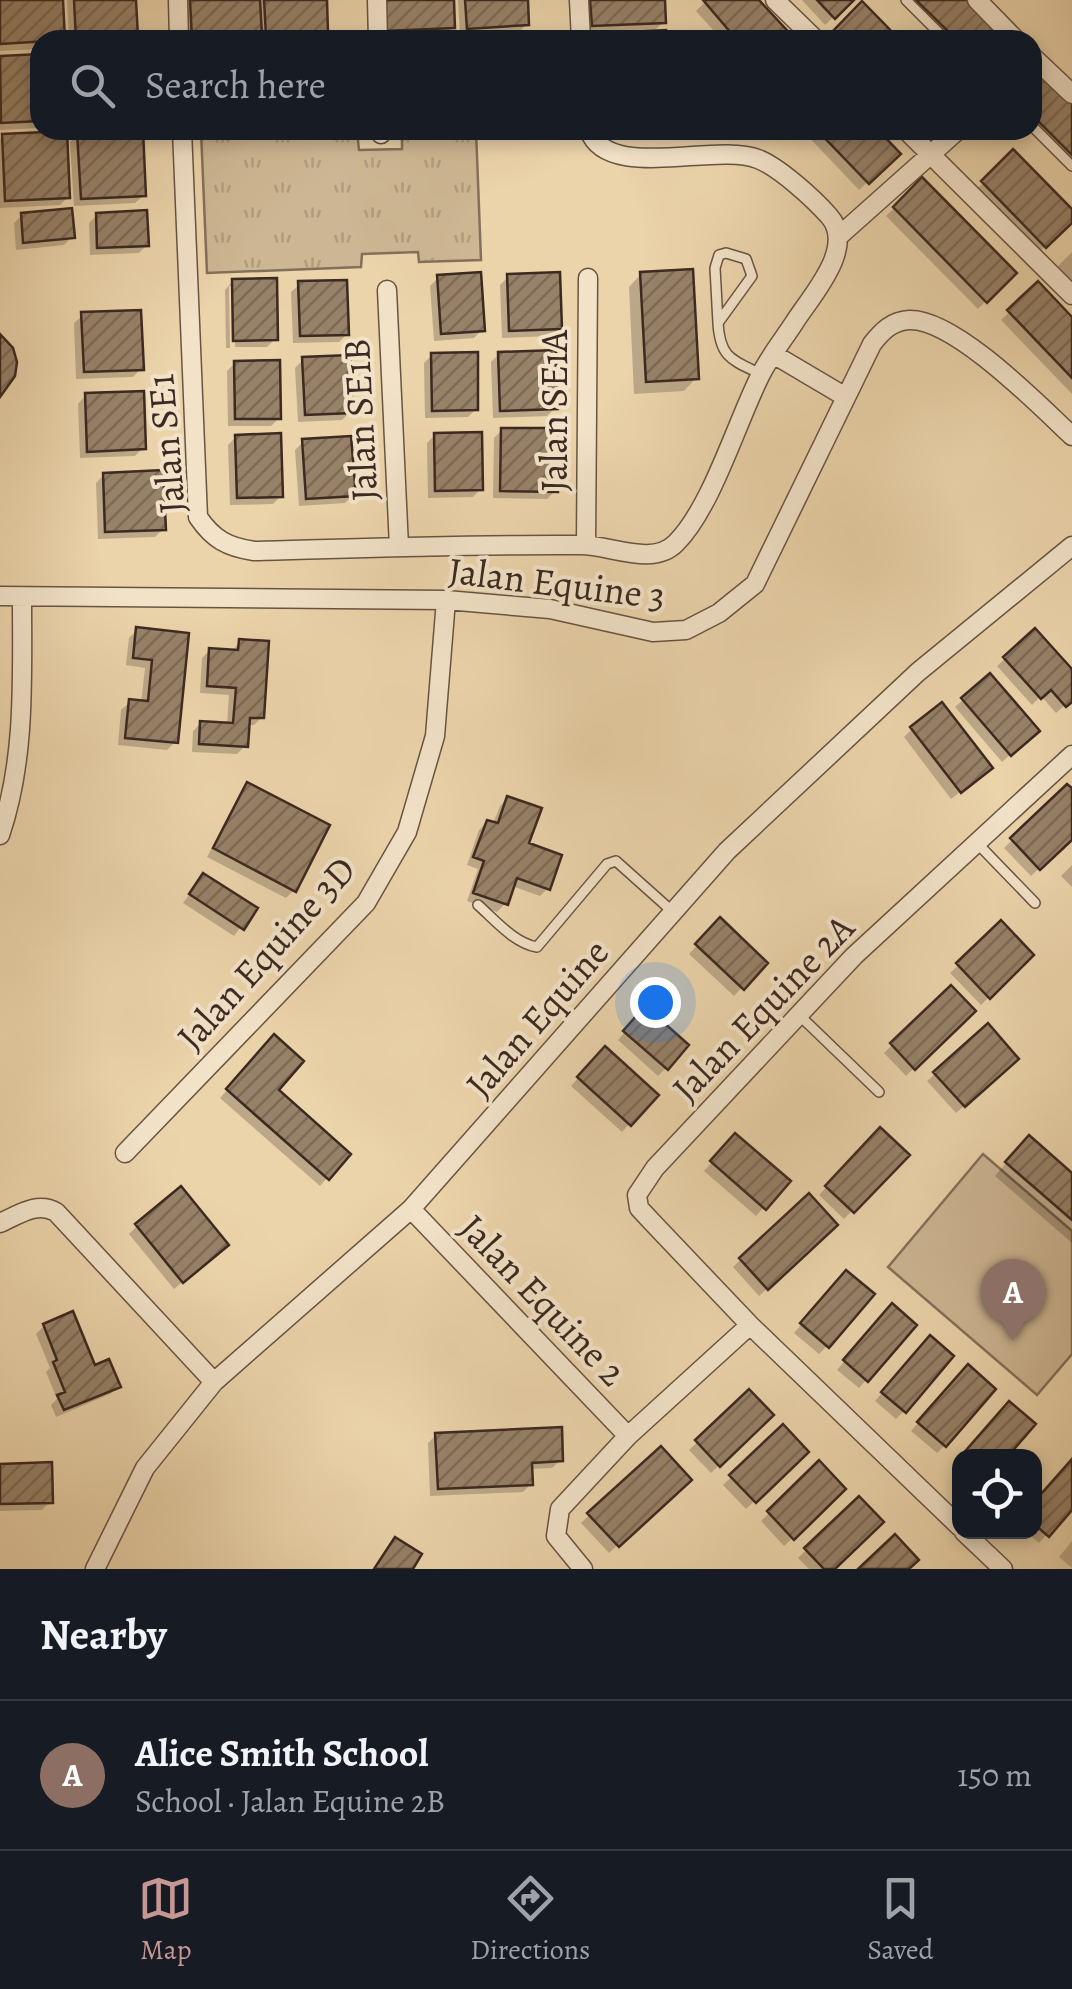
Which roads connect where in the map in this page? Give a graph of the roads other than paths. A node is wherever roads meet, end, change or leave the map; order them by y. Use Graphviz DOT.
graph roads {
  1 [pos="178,0"];
  2 [pos="376,0"];
  3 [pos="579,0"];
  4 [pos="775,0"];
  5 [pos="906,0"];
  6 [pos="977,0"];
  7 [pos="179,30"];
  8 [pos="378,30"];
  9 [pos="580,30"];
  10 [pos="806,30"];
  11 [pos="936,30"];
  12 [pos="1006,30"];
  13 [pos="1042,68"];
  14 [pos="1072,94"];
  15 [pos="1042,136"];
  16 [pos="182,140"];
  17 [pos="593,140"];
  18 [pos="916,140"];
  19 [pos="947,140"];
  20 [pos="931,154"];
  21 [pos="1072,166"];
  22 [pos="838,237"];
  23 [pos="588,278"];
  24 [pos="387,290"];
  25 [pos="1072,295"];
  26 [pos="718,323"];
  27 [pos="772,354"];
  28 [pos="761,374"];
  29 [pos="844,396"];
  30 [pos="1072,436"];
  31 [pos="595,546"];
  32 [pos="1072,546"];
  33 [pos="398,547"];
  34 [pos="0,596"];
  35 [pos="22,598"];
  36 [pos="446,600"];
  37 [pos="1072,755"];
  38 [pos="0,835"];
  39 [pos="977,843"];
  40 [pos="1035,903"];
  41 [pos="478,905"];
  42 [pos="673,912"];
  43 [pos="798,1014"];
  44 [pos="879,1092"];
  45 [pos="125,1153"];
  46 [pos="411,1209"];
  47 [pos="0,1223"];
  48 [pos="750,1325"];
  49 [pos="214,1382"];
  50 [pos="628,1436"];
  51 [pos="952,1520"];
  52 [pos="971,1539"];
  53 [pos="94,1569"];
  54 [pos="583,1569"];
  55 [pos="1003,1569"];
  1 -- 7 [label="street"];
  2 -- 8 [label="street"];
  3 -- 9 [label="street"];
  4 -- 10 [label="street"];
  5 -- 11 [label="lane"];
  6 -- 12 [label="street"];
  13 -- 14 [label="street"];
  15 -- 21 [label="lane"];
  16 -- 33 [label="street, Jalan SE1"];
  17 -- 22 [label="street"];
  18 -- 20 [label="street"];
  19 -- 20 [label="street"];
  20 -- 22 [label="street"];
  20 -- 25 [label="street"];
  22 -- 27 [label="street, Jalan SE1"];
  23 -- 31 [label="street, Jalan SE1A"];
  24 -- 33 [label="street, Jalan SE1B"];
  26 -- 26 [label="lane"];
  26 -- 28 [label="lane"];
  27 -- 28 [label="street, Jalan SE1"];
  27 -- 29 [label="street"];
  28 -- 31 [label="street, Jalan SE1"];
  29 -- 30 [label="street, Jalan Equine 3"];
  29 -- 36 [label="street, Jalan Equine 3"];
  31 -- 33 [label="street, Jalan SE1"];
  32 -- 42 [label="street, Jalan Equine"];
  34 -- 35 [label="street, Jalan Equine 3"];
  35 -- 36 [label="street, Jalan Equine 3"];
  35 -- 38 [label="street"];
  36 -- 45 [label="street, Jalan Equine 3D"];
  37 -- 39 [label="street, Jalan Equine 2A"];
  39 -- 40 [label="lane"];
  39 -- 43 [label="street, Jalan Equine 2A"];
  41 -- 42 [label="lane"];
  42 -- 46 [label="street, Jalan Equine"];
  43 -- 44 [label="lane"];
  43 -- 48 [label="street, Jalan Equine 2A"];
  46 -- 49 [label="street, Jalan Equine"];
  46 -- 50 [label="street, Jalan Equine 2"];
  47 -- 49 [label="street"];
  48 -- 50 [label="street"];
  48 -- 51 [label="street"];
  49 -- 53 [label="street, Jalan Equine"];
  50 -- 54 [label="street"];
  52 -- 55 [label="street"];
}
